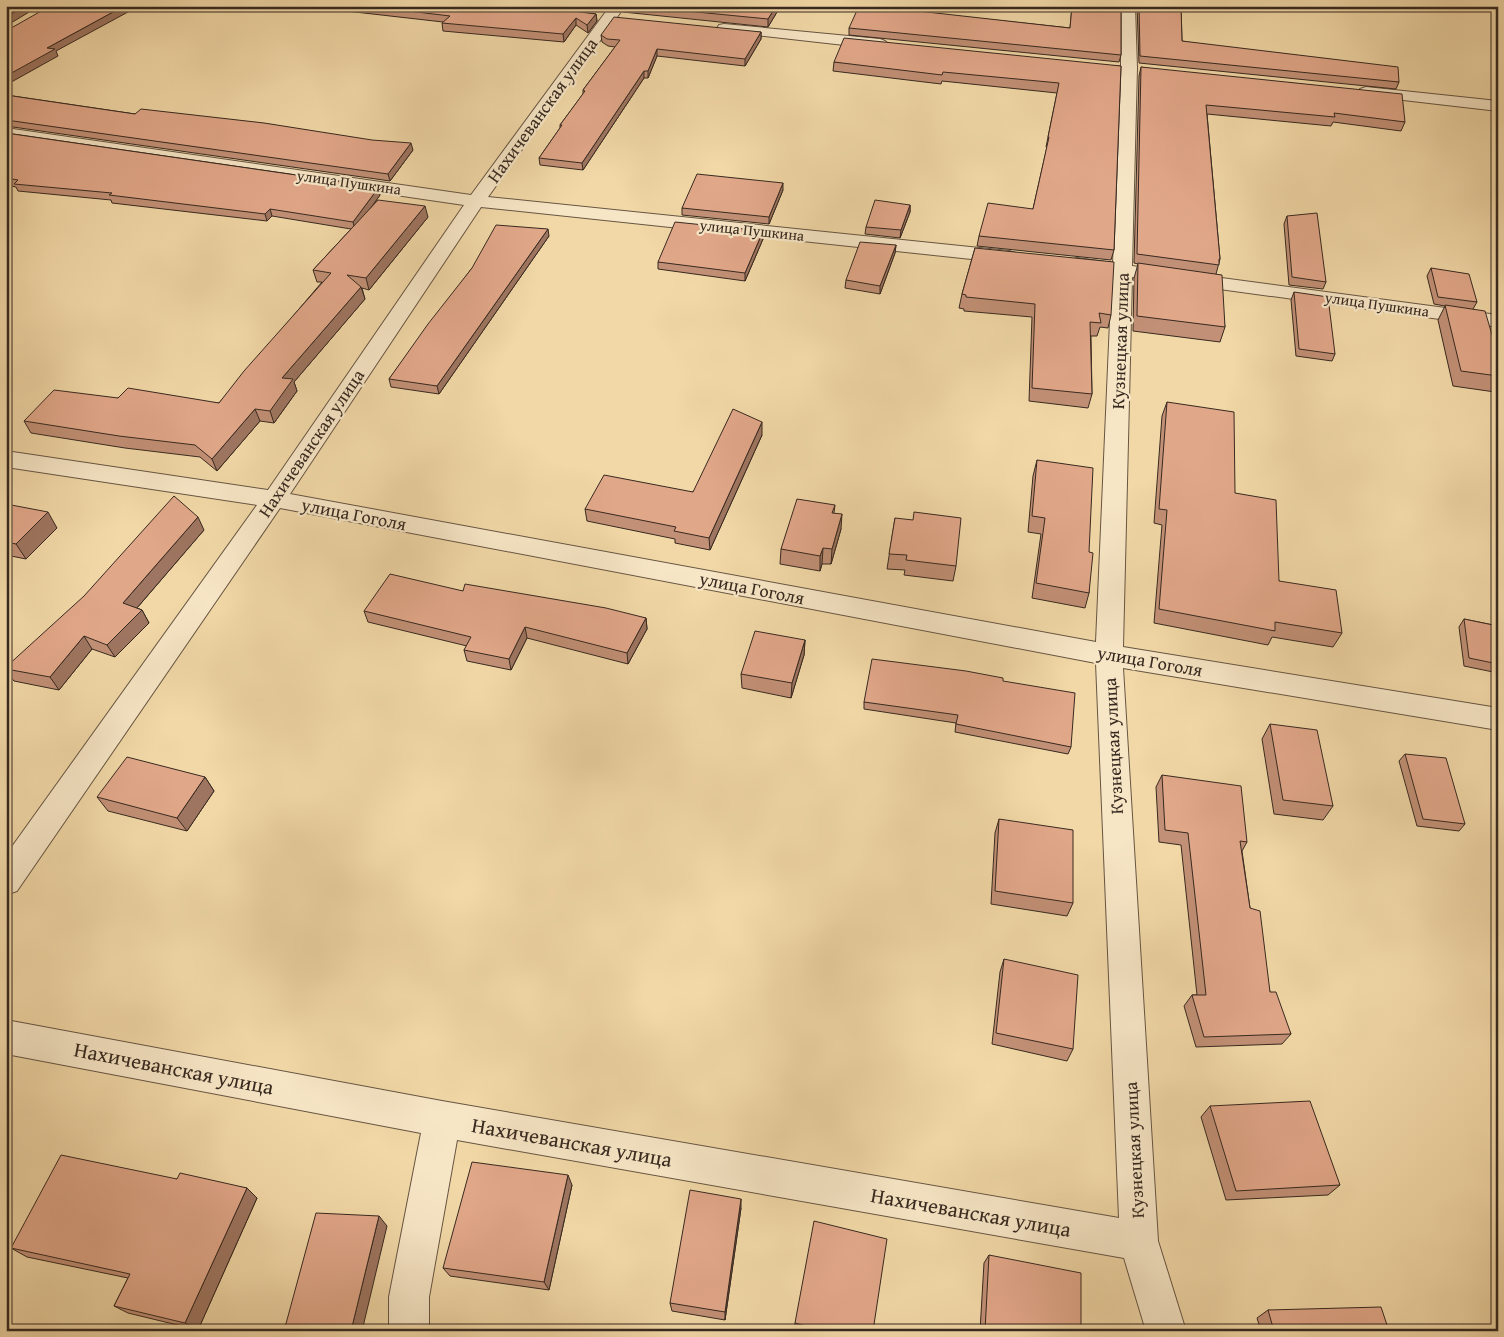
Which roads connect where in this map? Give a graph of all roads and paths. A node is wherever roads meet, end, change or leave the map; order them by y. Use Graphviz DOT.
graph roads {
  1 [pos="1128,6"];
  2 [pos="612,14"];
  3 [pos="708,27"];
  4 [pos="894,45"];
  5 [pos="1352,91"];
  6 [pos="1498,106"];
  7 [pos="6,133"];
  8 [pos="476,201"];
  9 [pos="1023,258"];
  10 [pos="1062,262"];
  11 [pos="1122,269"];
  12 [pos="1498,321"];
  13 [pos="6,459"];
  14 [pos="274,499"];
  15 [pos="1108,655"];
  16 [pos="1498,719"];
  17 [pos="6,881"];
  18 [pos="6,1037"];
  19 [pos="442,1119"];
  20 [pos="1138,1241"];
  21 [pos="409,1331"];
  22 [pos="1166,1331"];
  1 -- 11 [label="street, Кузнецкая улица"];
  2 -- 8 [label="street, Нахичеванская улица"];
  3 -- 4 [label="street"];
  5 -- 6 [label="street"];
  7 -- 8 [label="street, улица Пушкина"];
  8 -- 9 [label="street, улица Пушкина"];
  8 -- 14 [label="street, Нахичеванская улица"];
  10 -- 11 [label="street, улица Пушкина"];
  11 -- 12 [label="street, улица Пушкина"];
  11 -- 15 [label="street, Кузнецкая улица"];
  13 -- 14 [label="street, улица Гоголя"];
  14 -- 15 [label="street, улица Гоголя"];
  14 -- 17 [label="street, Нахичеванская улица"];
  15 -- 16 [label="street, улица Гоголя"];
  15 -- 20 [label="street, Кузнецкая улица"];
  18 -- 19 [label="street, Нахичеванская улица"];
  19 -- 20 [label="street, Нахичеванская улица"];
  19 -- 21 [label="street"];
  20 -- 22 [label="street, Кузнецкая улица"];
}
